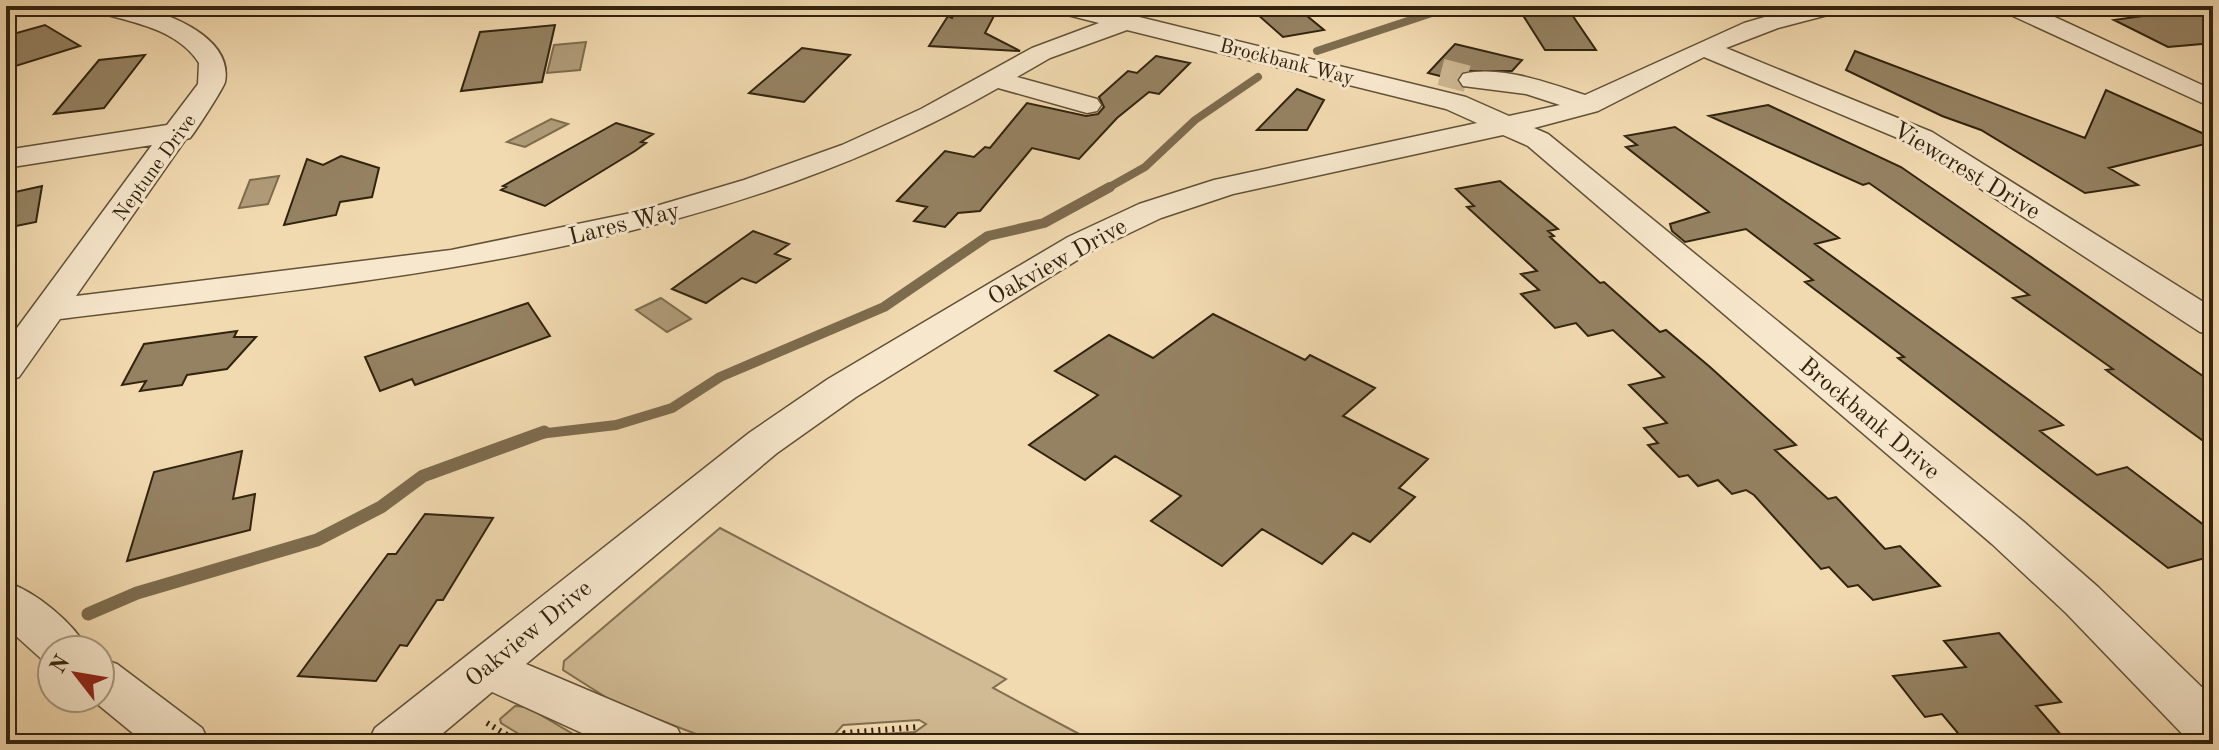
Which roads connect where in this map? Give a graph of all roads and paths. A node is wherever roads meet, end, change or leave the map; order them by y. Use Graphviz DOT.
graph roads {
  1 [pos="102,6"];
  2 [pos="1061,6"];
  3 [pos="1162,6"];
  4 [pos="1834,6"];
  5 [pos="2011,6"];
  6 [pos="1125,22"];
  7 [pos="1704,48"];
  8 [pos="1430,70"];
  9 [pos="994,79"];
  10 [pos="1472,80"];
  11 [pos="1383,84"];
  12 [pos="2213,100"];
  13 [pos="1087,105"];
  14 [pos="1588,105"];
  15 [pos="1510,127"];
  16 [pos="180,132"];
  17 [pos="6,159"];
  18 [pos="50,310"];
  19 [pos="2213,324"];
  20 [pos="6,369"];
  21 [pos="6,600"];
  22 [pos="45,634"];
  23 [pos="486,668"];
  24 [pos="116,691"];
  25 [pos="487,723"];
  26 [pos="918,727"];
  27 [pos="2213,731"];
  28 [pos="184,744"];
  29 [pos="393,744"];
  30 [pos="522,744"];
  31 [pos="659,744"];
  32 [pos="834,744"];
  1 -- 16 [label="street, Neptune Drive"];
  2 -- 6 [label="street, Brockbank Way"];
  3 -- 6 [label="street, Lares Way"];
  4 -- 7 [label="street, Oakview Drive"];
  5 -- 12 [label="street"];
  6 -- 9 [label="street, Lares Way"];
  6 -- 11 [label="street, Brockbank Way"];
  7 -- 14 [label="street, Oakview Drive"];
  7 -- 19 [label="street, Viewcrest Drive"];
  8 -- 11 [label="street"];
  9 -- 13 [label="street"];
  9 -- 18 [label="street, Lares Way"];
  10 -- 14 [label="street"];
  11 -- 15 [label="street, Brockbank Way"];
  14 -- 15 [label="street, Oakview Drive"];
  15 -- 23 [label="street, Oakview Drive"];
  15 -- 27 [label="street, Brockbank Drive"];
  16 -- 17 [label="street"];
  16 -- 18 [label="street, Neptune Drive"];
  18 -- 20 [label="street, Neptune Drive"];
  21 -- 22 [label="street"];
  23 -- 29 [label="street, Oakview Drive"];
  23 -- 31 [label="street"];
  24 -- 28 [label="street"];
  25 -- 30 [label="path"];
  26 -- 32 [label="path"];
}
